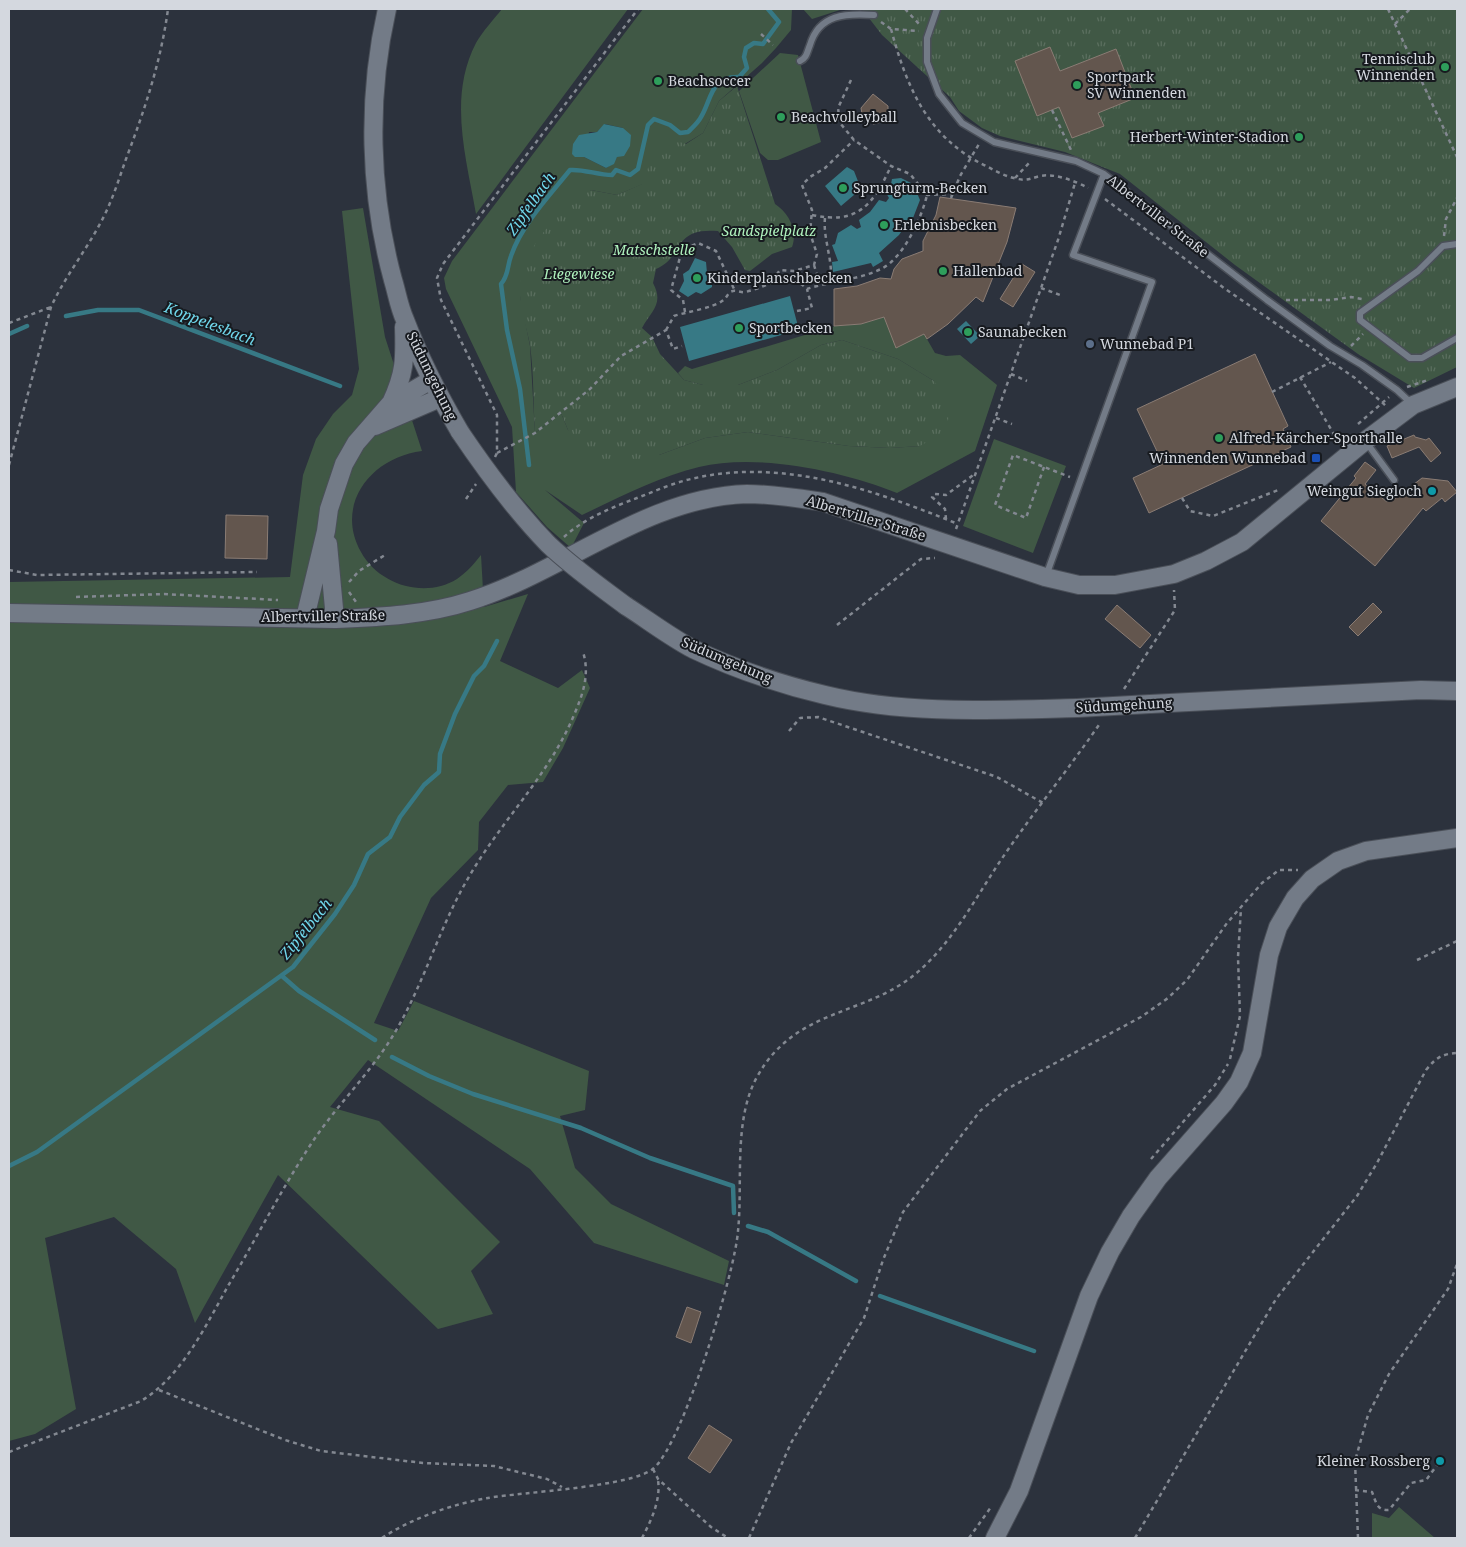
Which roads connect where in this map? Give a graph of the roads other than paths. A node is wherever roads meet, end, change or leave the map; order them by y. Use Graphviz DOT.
graph roads {
  1 [pos="387,9"];
  2 [pos="937,9"];
  3 [pos="874,15"];
  4 [pos="800,61"];
  5 [pos="1104,174"];
  6 [pos="1457,244"];
  7 [pos="404,319"];
  8 [pos="1457,338"];
  9 [pos="432,380"];
  10 [pos="1457,387"];
  11 [pos="440,398"];
  12 [pos="390,404"];
  13 [pos="1413,405"];
  14 [pos="367,430"];
  15 [pos="1365,441"];
  16 [pos="1394,480"];
  17 [pos="326,531"];
  18 [pos="1045,577"];
  19 [pos="9,613"];
  20 [pos="305,618"];
  21 [pos="335,619"];
  22 [pos="1457,691"];
  23 [pos="1457,838"];
  24 [pos="995,1538"];
  1 -- 7 [label="street, Südumgehung"];
  2 -- 5 [label="lane, Albertviller Straße"];
  3 -- 4 [label="lane"];
  5 -- 13 [label="lane, Albertviller Straße"];
  5 -- 18 [label="lane"];
  6 -- 8 [label="lane"];
  7 -- 9 [label="street, Südumgehung"];
  7 -- 12 [label="street"];
  9 -- 11 [label="street, Südumgehung"];
  9 -- 12 [label="street"];
  10 -- 13 [label="street, Albertviller Straße"];
  11 -- 14 [label="street"];
  11 -- 22 [label="street, Südumgehung, bridge"];
  12 -- 14 [label="street"];
  13 -- 15 [label="street, Albertviller Straße"];
  14 -- 17 [label="street"];
  15 -- 16 [label="lane"];
  15 -- 18 [label="street, Albertviller Straße"];
  17 -- 20 [label="street"];
  17 -- 21 [label="street"];
  18 -- 21 [label="street, Albertviller Straße"];
  19 -- 20 [label="street, Albertviller Straße"];
  20 -- 21 [label="street, Albertviller Straße"];
  23 -- 24 [label="street"];
}
